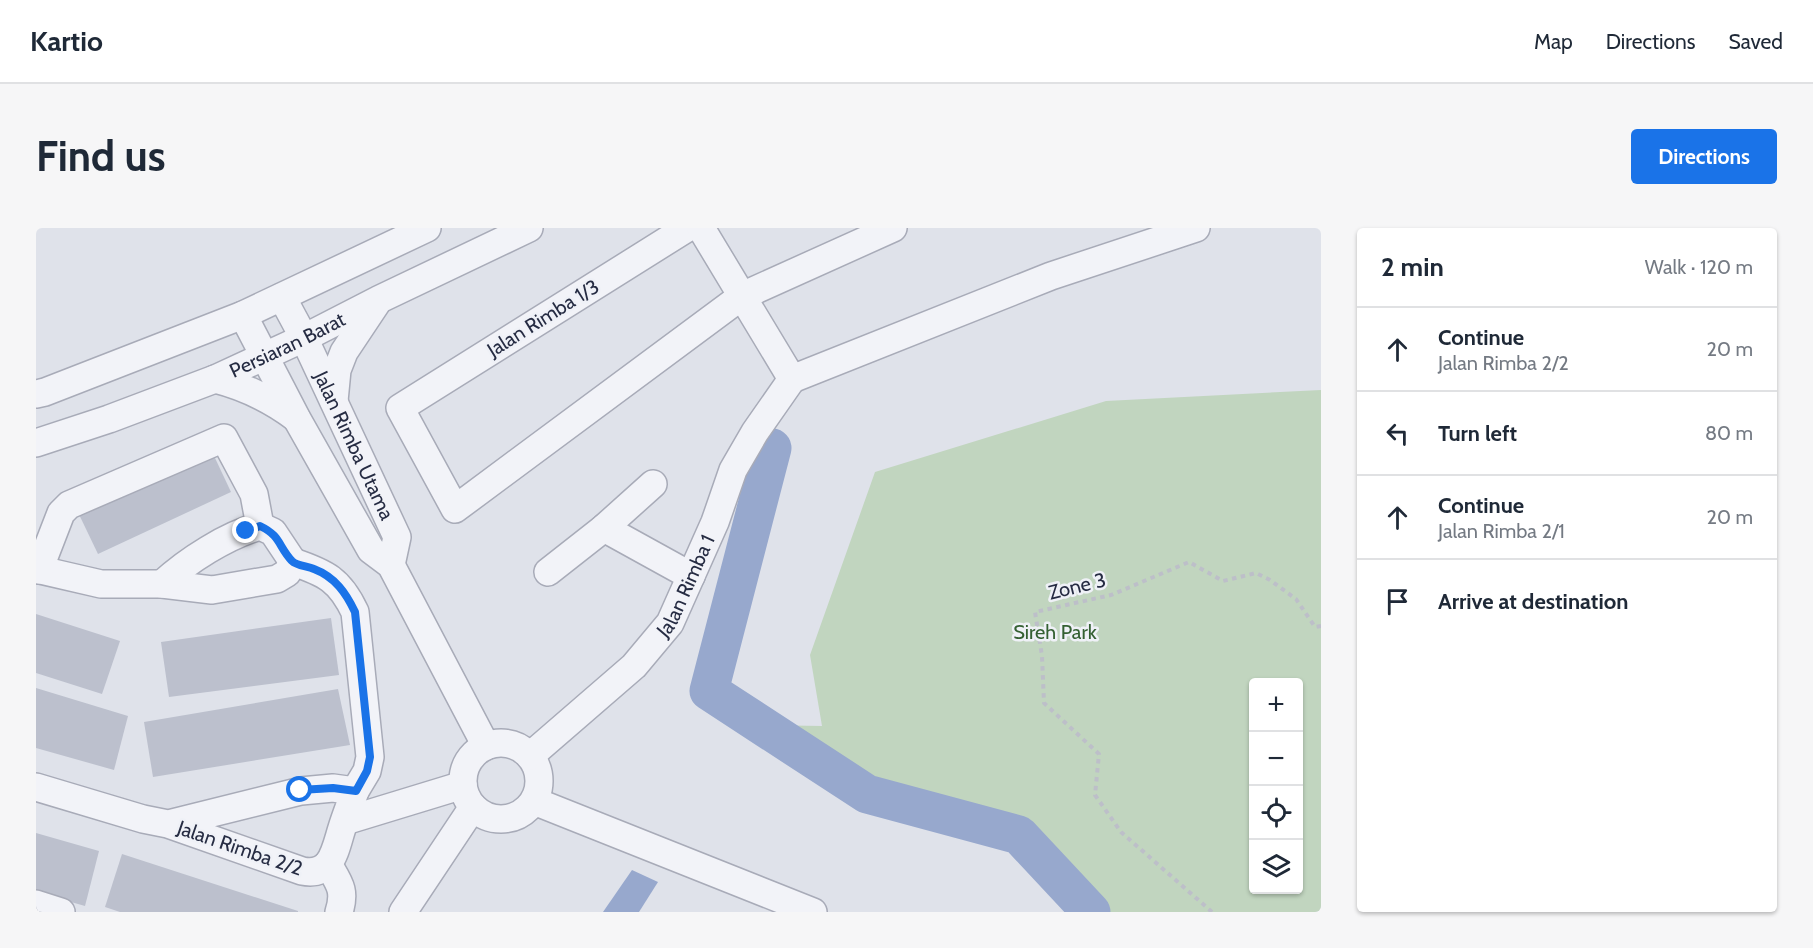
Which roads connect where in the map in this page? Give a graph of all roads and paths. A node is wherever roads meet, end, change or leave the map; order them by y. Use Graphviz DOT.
graph roads {
  1 [pos="427,228"];
  2 [pos="529,228"];
  3 [pos="687,228"];
  4 [pos="701,228"];
  5 [pos="893,228"];
  6 [pos="1196,228"];
  7 [pos="742,296"];
  8 [pos="282,297"];
  9 [pos="378,300"];
  10 [pos="243,315"];
  11 [pos="304,338"];
  12 [pos="265,356"];
  13 [pos="792,379"];
  14 [pos="215,380"];
  15 [pos="36,394"];
  16 [pos="334,404"];
  17 [pos="297,419"];
  18 [pos="36,442"];
  19 [pos="653,484"];
  20 [pos="260,526"];
  21 [pos="604,528"];
  22 [pos="293,562"];
  23 [pos="391,565"];
  24 [pos="37,570"];
  25 [pos="548,572"];
  26 [pos="691,576"];
  27 [pos="162,584"];
  28 [pos="1321,626"];
  29 [pos="486,746"];
  30 [pos="530,756"];
  31 [pos="36,787"];
  32 [pos="356,791"];
  33 [pos="468,796"];
  34 [pos="534,801"];
  35 [pos="345,821"];
  36 [pos="168,824"];
  37 [pos="328,864"];
  38 [pos="36,904"];
  39 [pos="61,912"];
  40 [pos="339,912"];
  41 [pos="402,912"];
  42 [pos="813,912"];
  43 [pos="1212,912"];
  1 -- 8 [label="street"];
  2 -- 9 [label="street, Persiaran Barat"];
  3 -- 7 [label="street, Jalan Rimba 1/3"];
  4 -- 7 [label="street"];
  5 -- 7 [label="street"];
  6 -- 13 [label="street"];
  7 -- 13 [label="street"];
  8 -- 10 [label="street"];
  8 -- 11 [label="street, Jalan Rimba Utama"];
  9 -- 11 [label="street, Persiaran Barat"];
  9 -- 16 [label="street"];
  10 -- 12 [label="street, Jalan Rimba Utama"];
  10 -- 15 [label="street"];
  11 -- 12 [label="street, Persiaran Barat"];
  11 -- 16 [label="street, Jalan Rimba Utama"];
  12 -- 14 [label="street, Persiaran Barat"];
  12 -- 17 [label="street, Jalan Rimba Utama"];
  13 -- 26 [label="street, Jalan Rimba 1"];
  14 -- 17 [label="street"];
  14 -- 18 [label="street, Persiaran Barat"];
  16 -- 23 [label="street, Jalan Rimba Utama"];
  17 -- 23 [label="street, Jalan Rimba Utama"];
  19 -- 21 [label="street"];
  20 -- 22 [label="street"];
  20 -- 24 [label="street"];
  20 -- 27 [label="street"];
  21 -- 25 [label="street"];
  21 -- 26 [label="street"];
  22 -- 27 [label="street"];
  22 -- 32 [label="street"];
  23 -- 29 [label="street, Jalan Rimba Utama"];
  24 -- 27 [label="street"];
  26 -- 30 [label="street, Jalan Rimba 1"];
  28 -- 43 [label="path, Zone 3"];
  29 -- 30 [label="street"];
  29 -- 33 [label="street"];
  30 -- 34 [label="street"];
  31 -- 36 [label="street, Jalan Rimba 2/2"];
  32 -- 35 [label="street, Jalan Rimba 2/2"];
  32 -- 36 [label="street, Jalan Rimba 2/2"];
  33 -- 34 [label="street"];
  33 -- 35 [label="street"];
  33 -- 41 [label="street"];
  34 -- 42 [label="street"];
  35 -- 37 [label="street, Jalan Rimba 2/2"];
  36 -- 37 [label="street, Jalan Rimba 2/2"];
  37 -- 40 [label="street"];
  38 -- 39 [label="street"];
}
